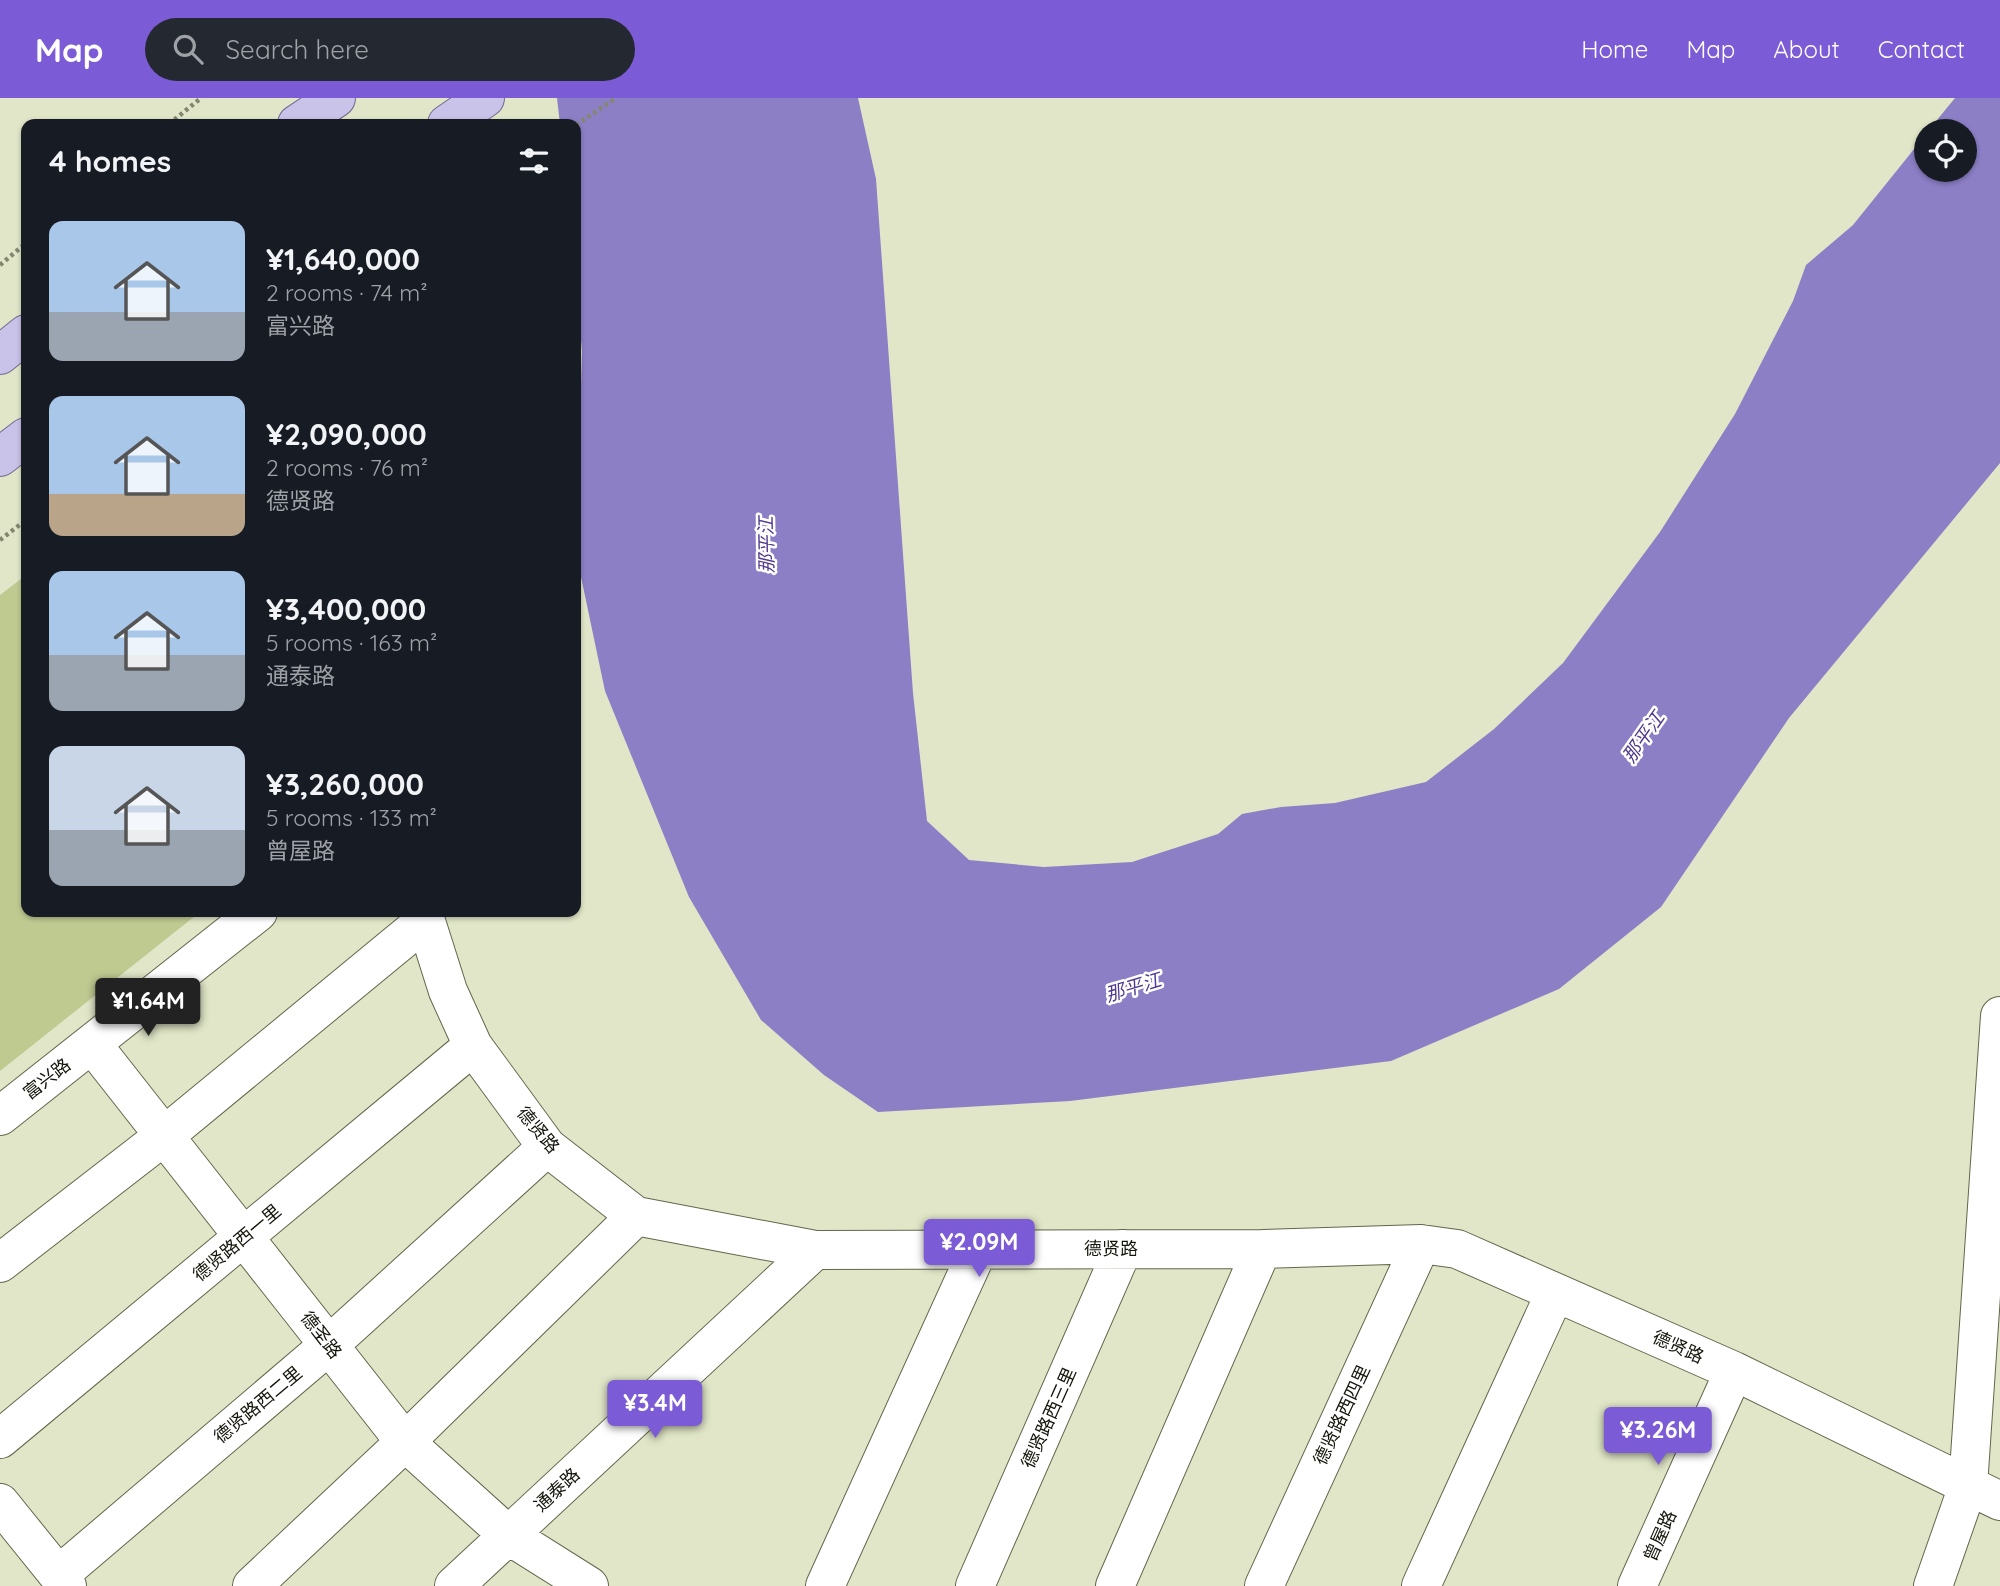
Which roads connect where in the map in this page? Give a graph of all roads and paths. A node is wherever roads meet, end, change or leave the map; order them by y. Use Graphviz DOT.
graph roads {
  1 [pos="201,98"];
  2 [pos="336,98"];
  3 [pos="485,98"];
  4 [pos="616,98"];
  5 [pos="175,119"];
  6 [pos="304,119"];
  7 [pos="454,119"];
  8 [pos="581,122"];
  9 [pos="21,247"];
  10 [pos="0,265"];
  11 [pos="21,338"];
  12 [pos="0,355"];
  13 [pos="21,441"];
  14 [pos="0,457"];
  15 [pos="21,524"];
  16 [pos="0,540"];
  17 [pos="252,917"];
  18 [pos="423,917"];
  19 [pos="424,917"];
  20 [pos="2000,1016"];
  21 [pos="92,1044"];
  22 [pos="473,1046"];
  23 [pos="0,1116"];
  24 [pos="164,1136"];
  25 [pos="548,1147"];
  26 [pos="636,1216"];
  27 [pos="244,1238"];
  28 [pos="1421,1244"];
  29 [pos="1123,1249"];
  30 [pos="1262,1249"];
  31 [pos="815,1250"];
  32 [pos="978,1250"];
  33 [pos="0,1263"];
  34 [pos="1555,1293"];
  35 [pos="329,1345"];
  36 [pos="1734,1371"];
  37 [pos="0,1439"];
  38 [pos="405,1442"];
  39 [pos="1984,1493"];
  40 [pos="0,1503"];
  41 [pos="508,1535"];
  42 [pos="63,1581"];
  43 [pos="252,1586"];
  44 [pos="454,1586"];
  45 [pos="589,1586"];
  46 [pos="825,1586"];
  47 [pos="975,1586"];
  48 [pos="1115,1586"];
  49 [pos="1264,1586"];
  50 [pos="1421,1586"];
  51 [pos="1637,1586"];
  52 [pos="1933,1586"];
  1 -- 5 [label="path"];
  2 -- 6 [label="main road"];
  3 -- 7 [label="main road"];
  4 -- 8 [label="path"];
  9 -- 10 [label="path"];
  11 -- 12 [label="main road"];
  13 -- 14 [label="main road"];
  15 -- 16 [label="path"];
  17 -- 21 [label="street, 富兴路"];
  18 -- 24 [label="street"];
  19 -- 22 [label="street, 德贤路"];
  20 -- 39 [label="street"];
  21 -- 23 [label="street, 富兴路"];
  21 -- 24 [label="street, 德圣路"];
  22 -- 25 [label="street, 德贤路"];
  22 -- 27 [label="street, 德贤路西一里"];
  24 -- 27 [label="street, 德圣路"];
  24 -- 33 [label="street"];
  25 -- 26 [label="street, 德贤路"];
  25 -- 35 [label="street, 德贤路西二里"];
  26 -- 31 [label="street, 德贤路"];
  26 -- 38 [label="street"];
  27 -- 35 [label="street, 德圣路"];
  27 -- 37 [label="street, 德贤路西一里"];
  28 -- 30 [label="street, 德贤路"];
  28 -- 34 [label="street, 德贤路"];
  28 -- 49 [label="street, 德贤路西四里"];
  29 -- 30 [label="street, 德贤路"];
  29 -- 32 [label="street, 德贤路"];
  29 -- 47 [label="street, 德贤路西三里"];
  30 -- 48 [label="street"];
  31 -- 32 [label="street, 德贤路"];
  31 -- 41 [label="street, 通泰路"];
  32 -- 46 [label="street"];
  34 -- 36 [label="street, 德贤路"];
  34 -- 50 [label="street"];
  35 -- 38 [label="street, 德圣路"];
  35 -- 42 [label="street, 德贤路西二里"];
  36 -- 39 [label="street, 德贤路"];
  36 -- 51 [label="street, 曾屋路"];
  38 -- 41 [label="street, 德圣路"];
  38 -- 43 [label="street"];
  39 -- 52 [label="street"];
  40 -- 42 [label="street"];
  41 -- 44 [label="street, 通泰路"];
  41 -- 45 [label="street, 德圣路"];
}
